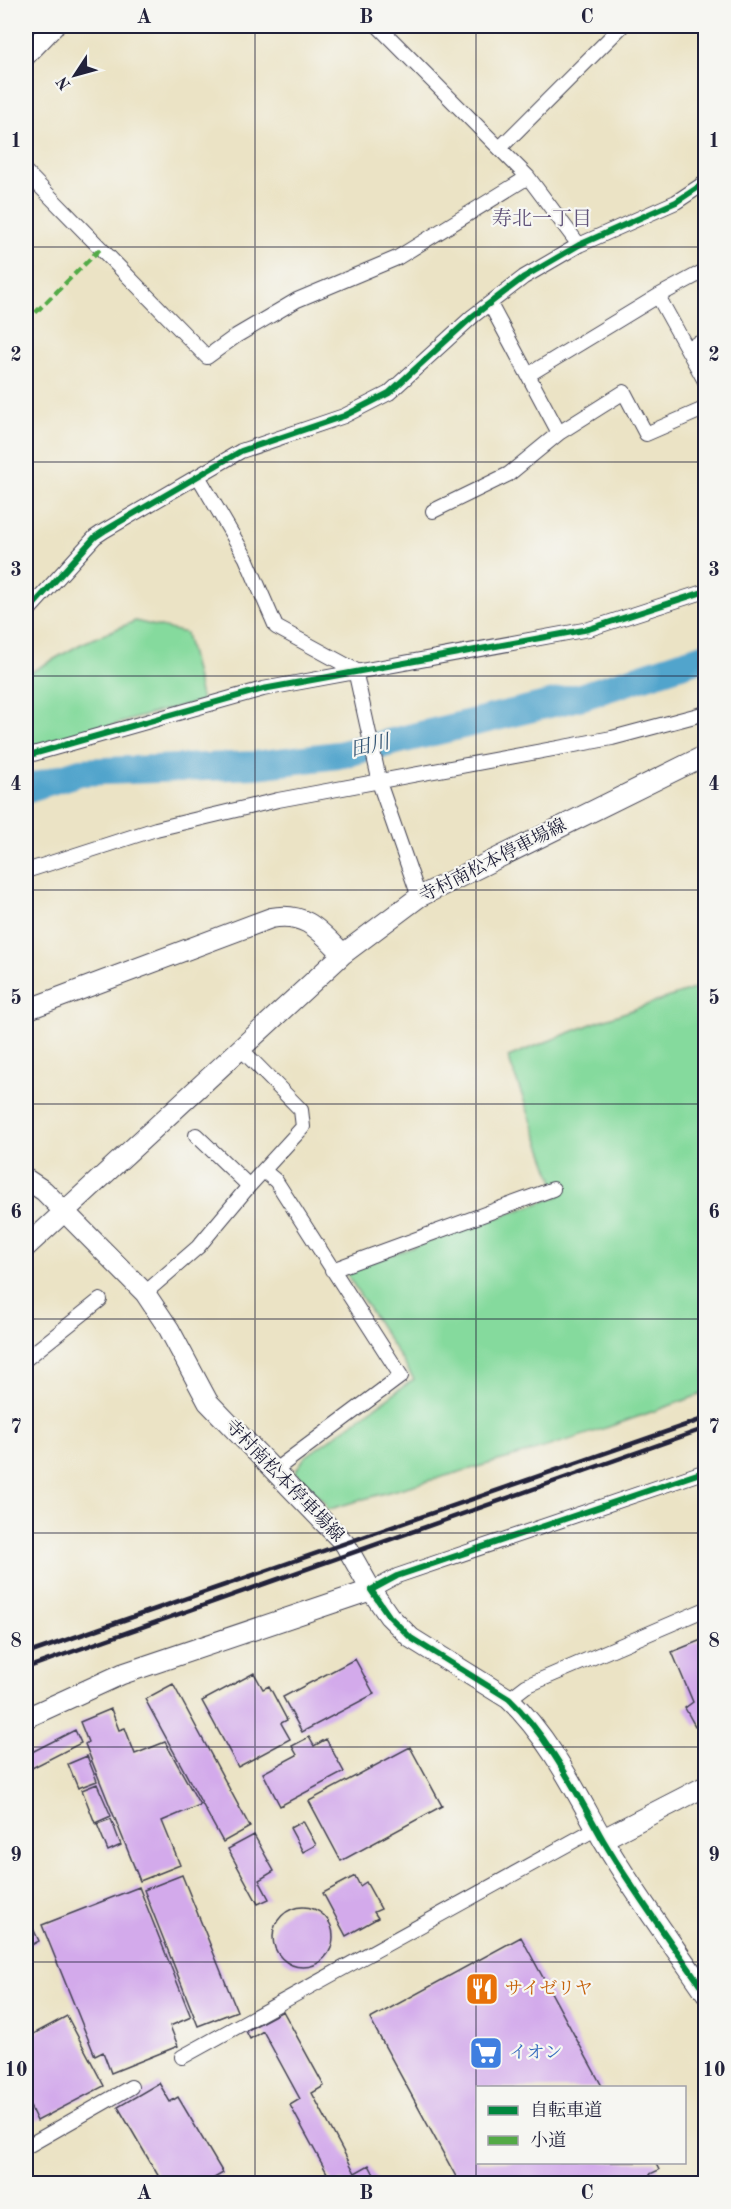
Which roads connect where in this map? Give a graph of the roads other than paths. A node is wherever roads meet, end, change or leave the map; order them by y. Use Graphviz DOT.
graph roads {
  1 [pos="54,26"];
  2 [pos="378,26"];
  3 [pos="622,26"];
  4 [pos="26,55"];
  5 [pos="500,148"];
  6 [pos="26,172"];
  7 [pos="528,177"];
  8 [pos="705,182"];
  9 [pos="579,245"];
  10 [pos="705,270"];
  11 [pos="658,296"];
  12 [pos="490,304"];
  13 [pos="705,340"];
  14 [pos="687,348"];
  15 [pos="528,375"];
  16 [pos="705,383"];
  17 [pos="705,408"];
  18 [pos="559,433"];
  19 [pos="198,476"];
  20 [pos="433,511"];
  21 [pos="705,591"];
  22 [pos="26,613"];
  23 [pos="356,672"];
  24 [pos="705,713"];
  25 [pos="705,755"];
  26 [pos="26,756"];
  27 [pos="380,778"];
  28 [pos="26,871"];
  29 [pos="418,897"];
  30 [pos="343,954"];
  31 [pos="26,1010"];
  32 [pos="241,1050"];
  33 [pos="196,1135"];
  34 [pos="264,1170"];
  35 [pos="26,1179"];
  36 [pos="249,1186"];
  37 [pos="553,1190"];
  38 [pos="64,1214"];
  39 [pos="26,1247"];
  40 [pos="332,1270"];
  41 [pos="145,1293"];
  42 [pos="100,1300"];
  43 [pos="26,1359"];
  44 [pos="275,1470"];
  45 [pos="705,1471"];
  46 [pos="371,1590"];
  47 [pos="705,1609"];
  48 [pos="509,1699"];
  49 [pos="26,1719"];
  50 [pos="705,1786"];
  51 [pos="600,1833"];
  52 [pos="705,1993"];
  53 [pos="182,2057"];
  54 [pos="131,2087"];
  55 [pos="26,2147"];
  1 -- 4 [label="main road"];
  2 -- 5 [label="street"];
  3 -- 5 [label="street"];
  5 -- 7 [label="street"];
  6 -- 7 [label="street"];
  7 -- 9 [label="street"];
  8 -- 9 [label="street"];
  9 -- 12 [label="street"];
  10 -- 11 [label="street"];
  11 -- 14 [label="street"];
  11 -- 15 [label="street"];
  12 -- 15 [label="street"];
  12 -- 19 [label="street"];
  13 -- 14 [label="street"];
  14 -- 16 [label="street"];
  15 -- 18 [label="street"];
  17 -- 18 [label="street"];
  18 -- 20 [label="street"];
  19 -- 22 [label="street"];
  19 -- 23 [label="street"];
  21 -- 23 [label="street"];
  23 -- 26 [label="street"];
  23 -- 27 [label="street"];
  24 -- 27 [label="street"];
  25 -- 29 [label="main road, 寺村南松本停車場線"];
  27 -- 28 [label="street"];
  27 -- 29 [label="street"];
  29 -- 30 [label="main road, 寺村南松本停車場線"];
  30 -- 31 [label="main road"];
  30 -- 32 [label="main road, 寺村南松本停車場線"];
  32 -- 34 [label="street"];
  32 -- 38 [label="main road, 寺村南松本停車場線"];
  33 -- 36 [label="street"];
  34 -- 36 [label="street"];
  34 -- 40 [label="street"];
  35 -- 38 [label="main road, 寺村南松本停車場線"];
  36 -- 41 [label="street"];
  37 -- 40 [label="street"];
  38 -- 39 [label="main road, 寺村南松本停車場線"];
  38 -- 41 [label="main road, 寺村南松本停車場線"];
  40 -- 44 [label="street"];
  41 -- 44 [label="main road, 寺村南松本停車場線"];
  42 -- 43 [label="street"];
  44 -- 46 [label="main road, 寺村南松本停車場線"];
  45 -- 46 [label="street"];
  46 -- 48 [label="main road, 寺村南松本停車場線"];
  46 -- 49 [label="main road"];
  47 -- 48 [label="street"];
  48 -- 51 [label="main road, 寺村南松本停車場線"];
  50 -- 51 [label="main road"];
  51 -- 52 [label="main road, 寺村南松本停車場線"];
  51 -- 53 [label="street"];
  54 -- 55 [label="street"];
}
